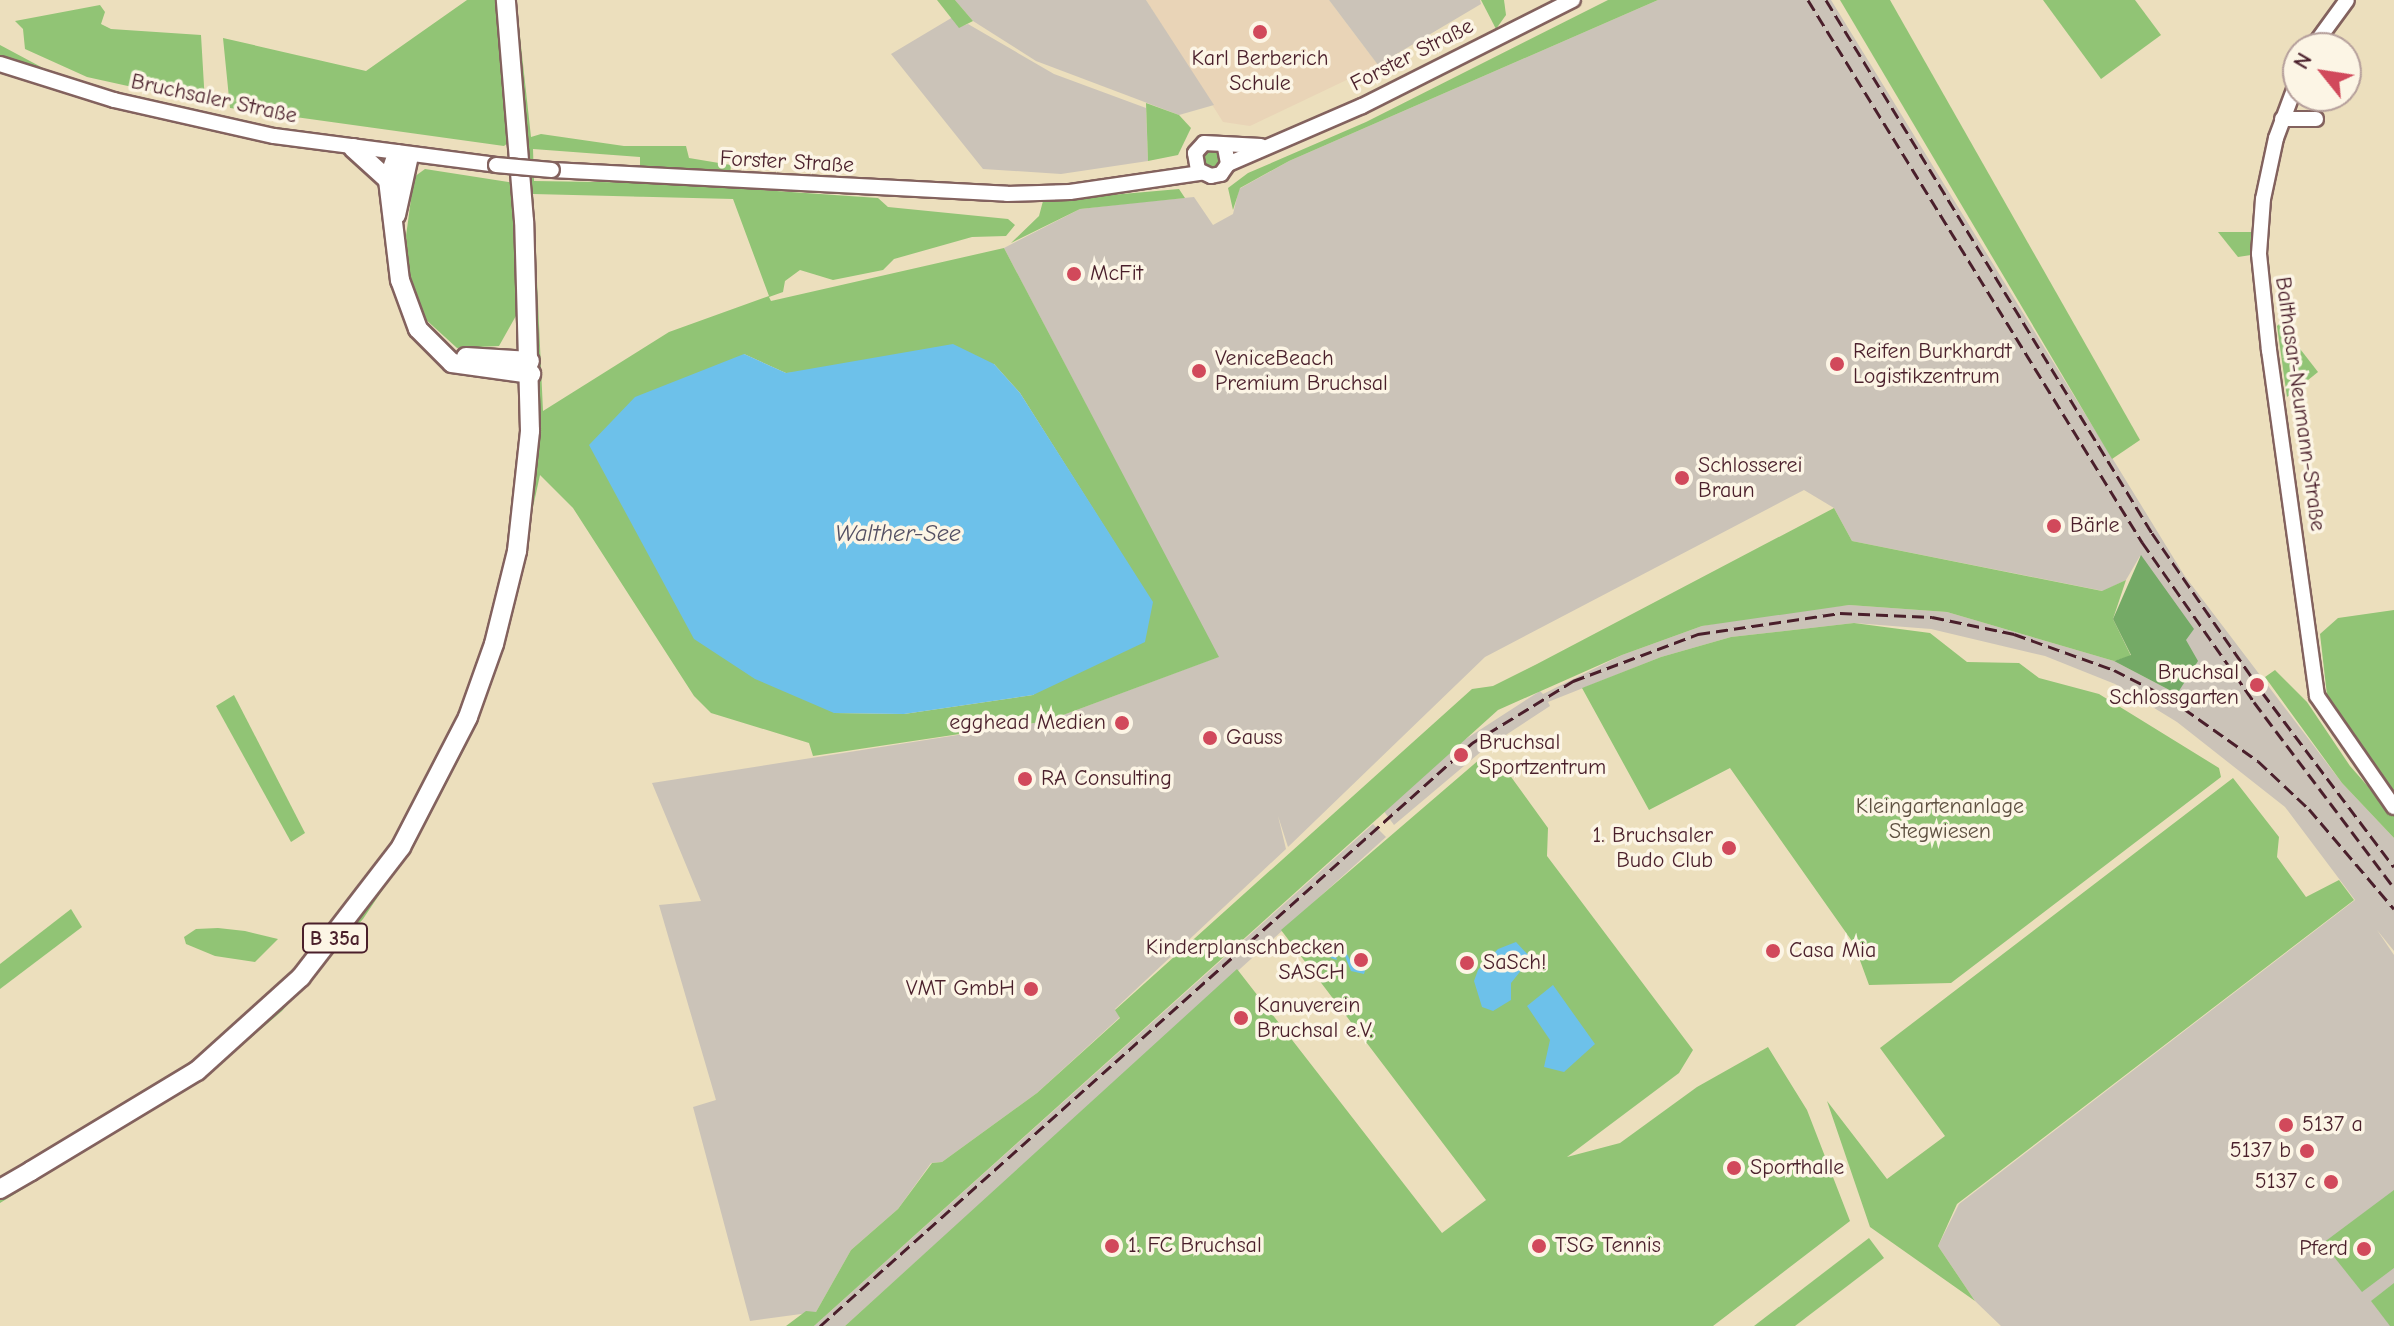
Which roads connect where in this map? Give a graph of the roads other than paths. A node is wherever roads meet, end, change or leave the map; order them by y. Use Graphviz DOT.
graph roads {
  1 [pos="506,0"];
  2 [pos="2347,0"];
  3 [pos="1565,1"];
  4 [pos="2324,32"];
  5 [pos="0,64"];
  6 [pos="0,74"];
  7 [pos="24,75"];
  8 [pos="2285,112"];
  9 [pos="2282,119"];
  10 [pos="2316,119"];
  11 [pos="1269,146"];
  12 [pos="353,148"];
  13 [pos="1225,148"];
  14 [pos="403,155"];
  15 [pos="1194,158"];
  16 [pos="1228,164"];
  17 [pos="1201,173"];
  18 [pos="1162,177"];
  19 [pos="388,180"];
  20 [pos="395,217"];
  21 [pos="529,310"];
  22 [pos="440,353"];
  23 [pos="497,357"];
  24 [pos="531,368"];
  25 [pos="2394,807"];
  26 [pos="0,1186"];
  1 -- 21 [label="main road, B 35a"];
  2 -- 4 [label="street"];
  3 -- 11 [label="street, Forster Straße"];
  5 -- 7 [label="street, Bruchsaler Straße"];
  6 -- 7 [label="street, Bruchsaler Straße"];
  7 -- 12 [label="street, Bruchsaler Straße"];
  8 -- 9 [label="street, Balthasar-Neumann-Straße"];
  9 -- 10 [label="street"];
  9 -- 25 [label="street, Balthasar-Neumann-Straße"];
  11 -- 13 [label="street, Forster Straße"];
  11 -- 16 [label="street, Forster Straße"];
  12 -- 14 [label="street, Bruchsaler Straße"];
  12 -- 19 [label="main road"];
  13 -- 15 [label="street"];
  13 -- 16 [label="street"];
  14 -- 18 [label="street, Forster Straße, bridge"];
  14 -- 19 [label="main road"];
  14 -- 20 [label="main road"];
  15 -- 17 [label="street"];
  15 -- 18 [label="street, Forster Straße"];
  16 -- 17 [label="street"];
  17 -- 18 [label="street, Forster Straße"];
  19 -- 20 [label="main road"];
  20 -- 22 [label="main road"];
  21 -- 23 [label="main road"];
  21 -- 24 [label="main road, B 35a"];
  22 -- 23 [label="main road"];
  22 -- 24 [label="main road"];
  23 -- 24 [label="main road"];
  24 -- 26 [label="main road, B 35a"];
}
